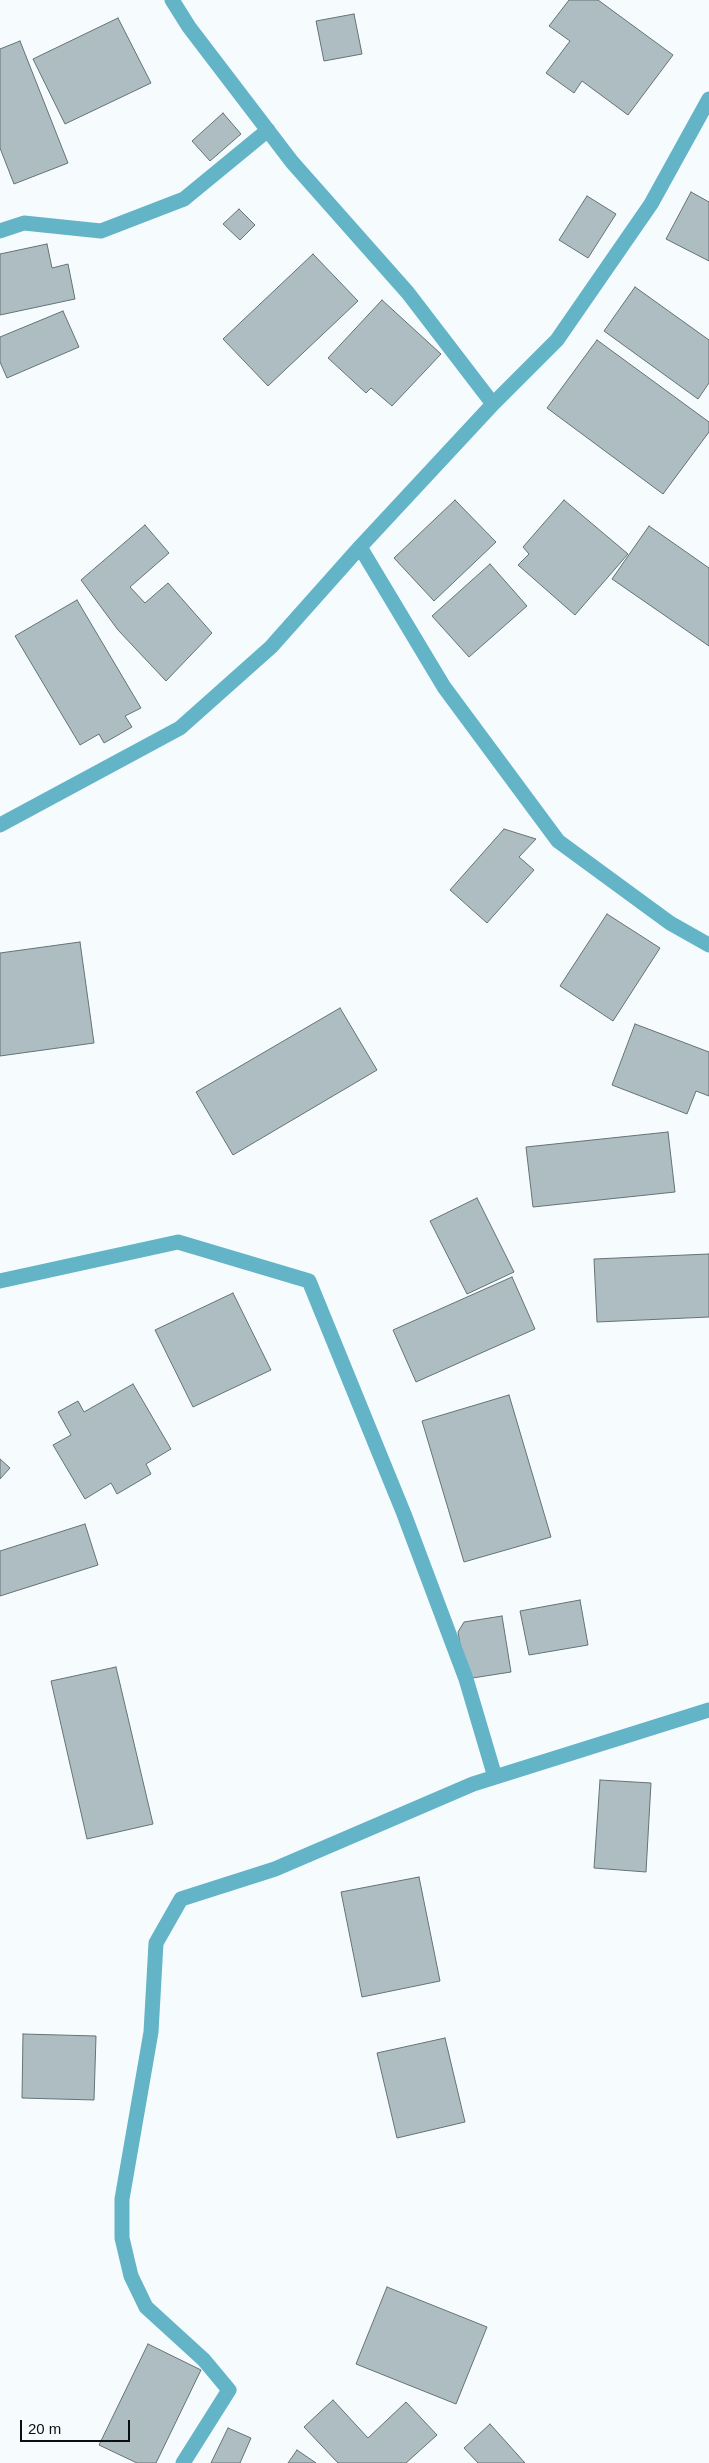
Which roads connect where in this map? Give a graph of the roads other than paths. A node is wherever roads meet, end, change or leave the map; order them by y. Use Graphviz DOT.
graph roads {
  1 [pos="172,0"];
  2 [pos="709,99"];
  3 [pos="268,130"];
  4 [pos="0,231"];
  5 [pos="493,404"];
  6 [pos="360,547"];
  7 [pos="0,825"];
  8 [pos="709,944"];
  9 [pos="0,1282"];
  10 [pos="709,1710"];
  11 [pos="495,1777"];
  12 [pos="183,2463"];
  1 -- 3 [label="street"];
  2 -- 5 [label="street"];
  3 -- 4 [label="street"];
  3 -- 5 [label="street"];
  5 -- 6 [label="street"];
  6 -- 7 [label="street"];
  6 -- 8 [label="street"];
  9 -- 11 [label="street"];
  10 -- 11 [label="street"];
  11 -- 12 [label="street"];
}
